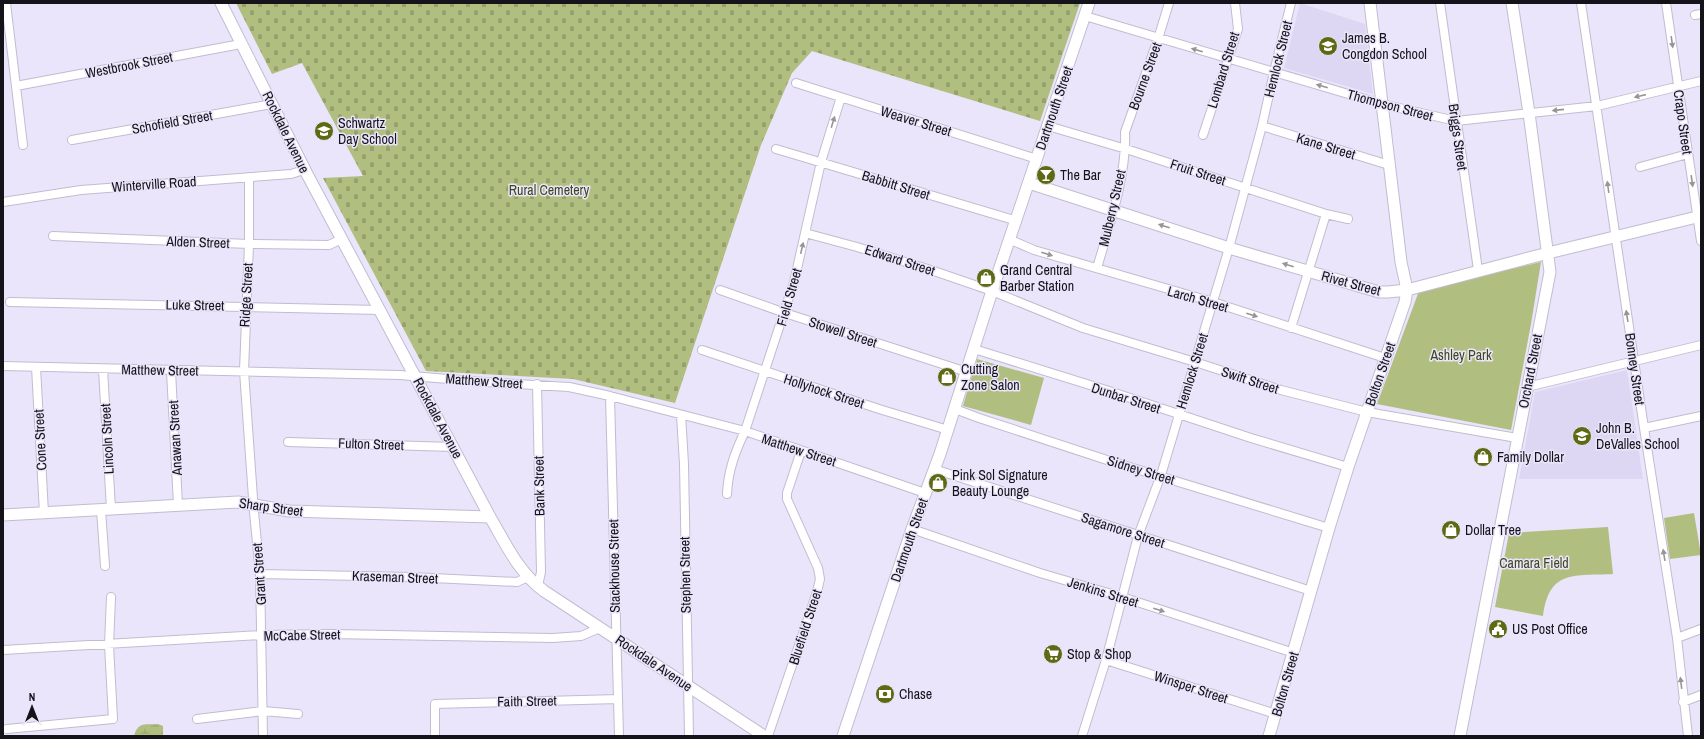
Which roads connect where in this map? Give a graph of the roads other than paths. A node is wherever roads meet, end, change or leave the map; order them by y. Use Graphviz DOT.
graph roads {
  1 [pos="6,3"];
  2 [pos="221,3"];
  3 [pos="1089,3"];
  4 [pos="1169,3"];
  5 [pos="1235,3"];
  6 [pos="1291,3"];
  7 [pos="1370,3"];
  8 [pos="1440,3"];
  9 [pos="1512,3"];
  10 [pos="1581,3"];
  11 [pos="1666,3"];
  12 [pos="1085,16"];
  13 [pos="1158,39"];
  14 [pos="241,44"];
  15 [pos="1227,58"];
  16 [pos="1274,72"];
  17 [pos="1701,81"];
  18 [pos="796,83"];
  19 [pos="16,86"];
  20 [pos="1678,87"];
  21 [pos="841,97"];
  22 [pos="272,104"];
  23 [pos="1382,104"];
  24 [pos="1597,106"];
  25 [pos="1529,113"];
  26 [pos="1456,122"];
  27 [pos="1048,126"];
  28 [pos="1262,126"];
  29 [pos="1203,136"];
  30 [pos="72,140"];
  31 [pos="23,145"];
  32 [pos="776,149"];
  33 [pos="1126,149"];
  34 [pos="1688,154"];
  35 [pos="1037,159"];
  36 [pos="821,162"];
  37 [pos="1389,164"];
  38 [pos="1640,167"];
  39 [pos="304,170"];
  40 [pos="249,177"];
  41 [pos="1029,183"];
  42 [pos="1246,188"];
  43 [pos="3,202"];
  44 [pos="1114,210"];
  45 [pos="1326,214"];
  46 [pos="1699,217"];
  47 [pos="1348,219"];
  48 [pos="1017,221"];
  49 [pos="805,233"];
  50 [pos="53,236"];
  51 [pos="1615,236"];
  52 [pos="342,239"];
  53 [pos="1011,240"];
  54 [pos="1701,241"];
  55 [pos="249,244"];
  56 [pos="1229,248"];
  57 [pos="1548,252"];
  58 [pos="1097,268"];
  59 [pos="1478,270"];
  60 [pos="1309,271"];
  61 [pos="720,290"];
  62 [pos="1407,290"];
  63 [pos="992,291"];
  64 [pos="10,302"];
  65 [pos="1213,302"];
  66 [pos="245,306"];
  67 [pos="380,310"];
  68 [pos="785,313"];
  69 [pos="1291,328"];
  70 [pos="1701,345"];
  71 [pos="974,349"];
  72 [pos="702,350"];
  73 [pos="1385,358"];
  74 [pos="1634,361"];
  75 [pos="1195,362"];
  76 [pos="3,366"];
  77 [pos="36,367"];
  78 [pos="103,369"];
  79 [pos="171,370"];
  80 [pos="244,371"];
  81 [pos="764,372"];
  82 [pos="967,372"];
  83 [pos="416,376"];
  84 [pos="537,384"];
  85 [pos="1527,387"];
  86 [pos="610,396"];
  87 [pos="955,409"];
  88 [pos="247,412"];
  89 [pos="1367,412"];
  90 [pos="681,415"];
  91 [pos="1178,415"];
  92 [pos="1701,416"];
  93 [pos="1644,428"];
  94 [pos="948,430"];
  95 [pos="745,431"];
  96 [pos="1517,438"];
  97 [pos="288,442"];
  98 [pos="453,446"];
  99 [pos="801,450"];
  100 [pos="1348,468"];
  101 [pos="934,469"];
  102 [pos="1161,475"];
  103 [pos="925,493"];
  104 [pos="727,494"];
  105 [pos="253,504"];
  106 [pos="178,505"];
  107 [pos="106,509"];
  108 [pos="44,513"];
  109 [pos="3,515"];
  110 [pos="490,517"];
  111 [pos="1329,528"];
  112 [pos="912,529"];
  113 [pos="1138,536"];
  114 [pos="105,566"];
  115 [pos="260,574"];
  116 [pos="528,578"];
  117 [pos="538,586"];
  118 [pos="1311,591"];
  119 [pos="111,597"];
  120 [pos="1122,597"];
  121 [pos="600,628"];
  122 [pos="1701,629"];
  123 [pos="262,635"];
  124 [pos="1677,638"];
  125 [pos="616,639"];
  126 [pos="109,645"];
  127 [pos="3,650"];
  128 [pos="1294,653"];
  129 [pos="1106,660"];
  130 [pos="687,686"];
  131 [pos="1701,695"];
  132 [pos="618,699"];
  133 [pos="1683,702"];
  134 [pos="263,711"];
  135 [pos="298,714"];
  136 [pos="1276,714"];
  137 [pos="197,719"];
  138 [pos="7,729"];
  139 [pos="263,736"];
  140 [pos="435,736"];
  141 [pos="619,736"];
  142 [pos="689,736"];
  143 [pos="764,736"];
  144 [pos="768,736"];
  145 [pos="843,736"];
  146 [pos="1082,736"];
  147 [pos="1269,736"];
  148 [pos="1460,736"];
  149 [pos="1688,736"];
  1 -- 19 [label="street"];
  2 -- 14 [label="street, Rockdale Avenue"];
  3 -- 12 [label="street, Dartmouth Street"];
  4 -- 13 [label="street, Bourne Street"];
  5 -- 15 [label="street, Lombard Street"];
  6 -- 16 [label="street, Hemlock Street"];
  7 -- 23 [label="street, Bolton Street"];
  8 -- 26 [label="street, Briggs Street"];
  9 -- 25 [label="street, Orchard Street"];
  10 -- 24 [label="street, Bonney Street"];
  11 -- 20 [label="street, Crapo Street, one-way"];
  12 -- 13 [label="street, Thompson Street"];
  12 -- 27 [label="street, Dartmouth Street"];
  15 -- 13 [label="street, Thompson Street, one-way"];
  13 -- 33 [label="street, Bourne Street"];
  14 -- 19 [label="street, Westbrook Street"];
  14 -- 22 [label="street, Rockdale Avenue"];
  15 -- 16 [label="street, Thompson Street"];
  15 -- 29 [label="street, Lombard Street"];
  23 -- 16 [label="street, Thompson Street, one-way"];
  16 -- 28 [label="street, Hemlock Street"];
  17 -- 20 [label="street, Thompson Street"];
  18 -- 21 [label="street, Weaver Street"];
  19 -- 31 [label="street"];
  20 -- 24 [label="street, Thompson Street, one-way"];
  20 -- 34 [label="street, Crapo Street"];
  21 -- 35 [label="street, Weaver Street"];
  36 -- 21 [label="street, Field Street, one-way"];
  22 -- 30 [label="street, Schofield Street"];
  22 -- 39 [label="street, Rockdale Avenue"];
  23 -- 26 [label="street, Thompson Street"];
  23 -- 37 [label="street, Bolton Street"];
  24 -- 25 [label="street, Thompson Street, one-way"];
  51 -- 24 [label="street, Bonney Street, one-way"];
  25 -- 26 [label="street, Thompson Street"];
  25 -- 57 [label="street, Orchard Street"];
  26 -- 59 [label="street, Briggs Street"];
  27 -- 33 [label="street, Fruit Street"];
  27 -- 35 [label="street, Dartmouth Street"];
  28 -- 37 [label="street, Kane Street"];
  28 -- 42 [label="street, Hemlock Street"];
  32 -- 36 [label="street, Babbitt Street"];
  33 -- 42 [label="street, Fruit Street"];
  33 -- 44 [label="street, Mulberry Street"];
  34 -- 38 [label="street"];
  34 -- 46 [label="street, Crapo Street, one-way"];
  35 -- 41 [label="street, Dartmouth Street"];
  36 -- 48 [label="street, Babbitt Street"];
  36 -- 49 [label="street, Field Street"];
  37 -- 62 [label="street, Bolton Street"];
  39 -- 40 [label="street, Winterville Road"];
  39 -- 52 [label="street, Rockdale Avenue"];
  40 -- 43 [label="street, Winterville Road"];
  40 -- 55 [label="street, Ridge Street"];
  41 -- 44 [label="street, Rivet Street"];
  41 -- 48 [label="street, Dartmouth Street"];
  42 -- 45 [label="street, Fruit Street"];
  42 -- 56 [label="street, Hemlock Street"];
  56 -- 44 [label="street, Rivet Street, one-way"];
  44 -- 58 [label="street, Mulberry Street"];
  45 -- 47 [label="street, Fruit Street"];
  45 -- 60 [label="street"];
  46 -- 51 [label="street, Rivet Street"];
  46 -- 54 [label="street, Crapo Street"];
  48 -- 53 [label="street, Dartmouth Street"];
  49 -- 63 [label="street, Edward Street"];
  68 -- 49 [label="street, Field Street, one-way"];
  50 -- 55 [label="street, Alden Street"];
  51 -- 57 [label="street, Rivet Street"];
  74 -- 51 [label="street, Bonney Street, one-way"];
  52 -- 55 [label="street, Alden Street"];
  52 -- 67 [label="street, Rockdale Avenue"];
  53 -- 58 [label="street, Larch Street, one-way"];
  53 -- 63 [label="street, Dartmouth Street"];
  55 -- 66 [label="street, Ridge Street"];
  60 -- 56 [label="street, Rivet Street, one-way"];
  56 -- 65 [label="street, Hemlock Street"];
  57 -- 59 [label="street, Rivet Street"];
  57 -- 85 [label="street, Orchard Street"];
  58 -- 65 [label="street, Larch Street"];
  59 -- 62 [label="street, Rivet Street"];
  60 -- 62 [label="street, Rivet Street"];
  60 -- 69 [label="street"];
  61 -- 68 [label="street, Stowell Street"];
  62 -- 73 [label="street, Bolton Street"];
  63 -- 71 [label="street, Dartmouth Street"];
  63 -- 75 [label="street, Swift Street"];
  64 -- 66 [label="street, Luke Street"];
  65 -- 69 [label="street, Larch Street, one-way"];
  65 -- 75 [label="street, Hemlock Street"];
  66 -- 67 [label="street, Luke Street"];
  66 -- 80 [label="street, Ridge Street"];
  67 -- 83 [label="street, Rockdale Avenue"];
  68 -- 81 [label="street, Field Street"];
  68 -- 82 [label="street, Stowell Street"];
  69 -- 73 [label="street, Larch Street"];
  70 -- 74 [label="street"];
  71 -- 82 [label="street, Dartmouth Street"];
  71 -- 91 [label="street, Dunbar Street"];
  72 -- 81 [label="street, Hollyhock Street"];
  73 -- 89 [label="street, Bolton Street"];
  74 -- 85 [label="street"];
  74 -- 93 [label="street, Bonney Street"];
  75 -- 89 [label="street, Swift Street"];
  75 -- 91 [label="street, Hemlock Street"];
  76 -- 77 [label="street, Matthew Street"];
  77 -- 78 [label="street, Matthew Street"];
  77 -- 108 [label="street, Cone Street"];
  78 -- 79 [label="street, Matthew Street"];
  78 -- 107 [label="street, Lincoln Street"];
  79 -- 80 [label="street, Matthew Street"];
  79 -- 106 [label="street, Anawan Street"];
  80 -- 83 [label="street, Matthew Street"];
  80 -- 88 [label="street, Ridge Street"];
  81 -- 94 [label="street, Hollyhock Street"];
  81 -- 95 [label="street, Field Street"];
  82 -- 87 [label="street, Dartmouth Street"];
  83 -- 84 [label="street, Matthew Street"];
  83 -- 98 [label="street, Rockdale Avenue"];
  84 -- 86 [label="street, Matthew Street"];
  84 -- 117 [label="street, Bank Street"];
  85 -- 96 [label="street, Orchard Street"];
  86 -- 90 [label="street, Matthew Street"];
  86 -- 125 [label="street, Stackhouse Street"];
  87 -- 94 [label="street, Dartmouth Street"];
  87 -- 102 [label="street, Sidney Street"];
  88 -- 105 [label="street, Grant Street"];
  89 -- 96 [label="street, Swift Street"];
  89 -- 100 [label="street, Bolton Street"];
  90 -- 95 [label="street, Matthew Street"];
  90 -- 130 [label="street, Stephen Street"];
  91 -- 100 [label="street, Dunbar Street"];
  91 -- 102 [label="street, Hemlock Street"];
  92 -- 93 [label="street"];
  124 -- 93 [label="street, Bonney Street, one-way"];
  94 -- 101 [label="street, Dartmouth Street"];
  95 -- 99 [label="street, Matthew Street"];
  95 -- 104 [label="street, Field Street"];
  96 -- 148 [label="street, Orchard Street"];
  97 -- 98 [label="street, Fulton Street"];
  98 -- 110 [label="street, Rockdale Avenue"];
  99 -- 103 [label="street, Matthew Street"];
  99 -- 144 [label="street, Bluefield Street"];
  100 -- 111 [label="street, Bolton Street"];
  101 -- 103 [label="street, Dartmouth Street"];
  101 -- 113 [label="street, Sagamore Street"];
  102 -- 111 [label="street, Sidney Street"];
  102 -- 113 [label="street, Hemlock Street"];
  103 -- 112 [label="street, Dartmouth Street"];
  105 -- 106 [label="street, Sharp Street"];
  105 -- 110 [label="street, Sharp Street"];
  105 -- 115 [label="street, Grant Street"];
  106 -- 107 [label="street, Sharp Street"];
  107 -- 108 [label="street, Sharp Street"];
  107 -- 114 [label="street, Lincoln Street"];
  108 -- 109 [label="street, Sharp Street"];
  110 -- 116 [label="street, Rockdale Avenue"];
  111 -- 118 [label="street, Bolton Street"];
  112 -- 120 [label="street, Jenkins Street"];
  112 -- 145 [label="street, Dartmouth Street"];
  113 -- 118 [label="street, Sagamore Street"];
  113 -- 120 [label="street, Hemlock Street"];
  115 -- 116 [label="street, Kraseman Street"];
  115 -- 123 [label="street, Grant Street"];
  116 -- 117 [label="street, Rockdale Avenue"];
  117 -- 121 [label="street, Rockdale Avenue"];
  118 -- 128 [label="street, Bolton Street"];
  119 -- 126 [label="street"];
  120 -- 128 [label="street, Jenkins Street, one-way"];
  120 -- 129 [label="street, Hemlock Street"];
  121 -- 123 [label="street, McCabe Street"];
  121 -- 125 [label="street, Rockdale Avenue"];
  122 -- 124 [label="street"];
  123 -- 126 [label="street, McCabe Street"];
  123 -- 134 [label="street, Grant Street"];
  133 -- 124 [label="street, Bonney Street, one-way"];
  125 -- 130 [label="street, Rockdale Avenue"];
  125 -- 132 [label="street, Stackhouse Street"];
  126 -- 127 [label="street, McCabe Street"];
  126 -- 138 [label="street"];
  128 -- 136 [label="street, Bolton Street"];
  129 -- 136 [label="street, Winsper Street"];
  129 -- 146 [label="street, Hemlock Street"];
  130 -- 142 [label="street, Stephen Street"];
  130 -- 143 [label="street, Rockdale Avenue"];
  131 -- 133 [label="street"];
  132 -- 140 [label="street, Faith Street"];
  132 -- 141 [label="street, Stackhouse Street"];
  133 -- 149 [label="street, Bonney Street"];
  134 -- 135 [label="street"];
  134 -- 137 [label="street"];
  134 -- 139 [label="street, Grant Street"];
  136 -- 147 [label="street, Bolton Street"];
}
